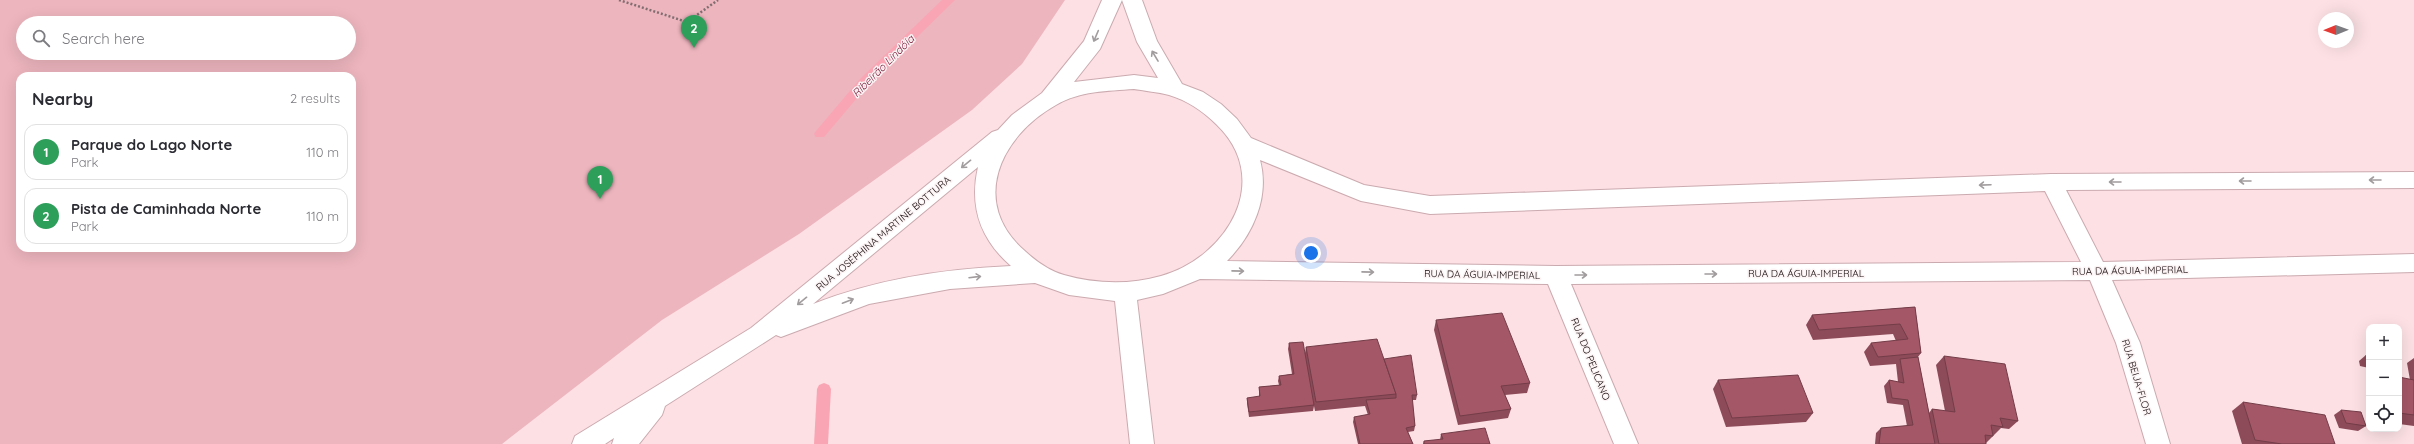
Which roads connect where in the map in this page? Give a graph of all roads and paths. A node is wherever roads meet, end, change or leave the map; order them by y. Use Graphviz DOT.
graph roads {
  1 [pos="619,0"];
  2 [pos="718,0"];
  3 [pos="1112,0"];
  4 [pos="1132,0"];
  5 [pos="1175,89"];
  6 [pos="1050,98"];
  7 [pos="1008,131"];
  8 [pos="1244,144"];
  9 [pos="2414,180"];
  10 [pos="2051,182"];
  11 [pos="2414,263"];
  12 [pos="1198,270"];
  13 [pos="2097,271"];
  14 [pos="1036,274"];
  15 [pos="1556,275"];
  16 [pos="1125,291"];
  17 [pos="759,335"];
  18 [pos="663,395"];
  19 [pos="584,444"];
  20 [pos="624,444"];
  21 [pos="1142,444"];
  22 [pos="1626,444"];
  23 [pos="2158,444"];
  1 -- 2 [label="path"];
  3 -- 6 [label="street, one-way"];
  5 -- 4 [label="street, one-way"];
  5 -- 6 [label="street"];
  5 -- 8 [label="street"];
  6 -- 7 [label="street"];
  7 -- 14 [label="street"];
  7 -- 17 [label="street, RUA JOSÉPHINA MARTINE BOTTURA, one-way"];
  10 -- 8 [label="street, one-way"];
  8 -- 12 [label="street"];
  9 -- 10 [label="street, one-way"];
  10 -- 13 [label="street, RUA BEIJA-FLOR"];
  11 -- 13 [label="street, RUA DA ÁGUIA-IMPERIAL"];
  12 -- 15 [label="street, RUA DA ÁGUIA-IMPERIAL, one-way"];
  12 -- 16 [label="street"];
  15 -- 13 [label="street, RUA DA ÁGUIA-IMPERIAL, one-way"];
  13 -- 23 [label="street, RUA BEIJA-FLOR"];
  14 -- 16 [label="street"];
  17 -- 14 [label="street, RUA JOSÉPHINA MARTINE BOTTURA, one-way"];
  15 -- 22 [label="street, RUA DO PELICANO"];
  16 -- 21 [label="street"];
  17 -- 18 [label="street, RUA JOSÉPHINA MARTINE BOTTURA"];
  18 -- 19 [label="street, RUA JOSÉPHINA MARTINE BOTTURA"];
  18 -- 20 [label="street"];
}
